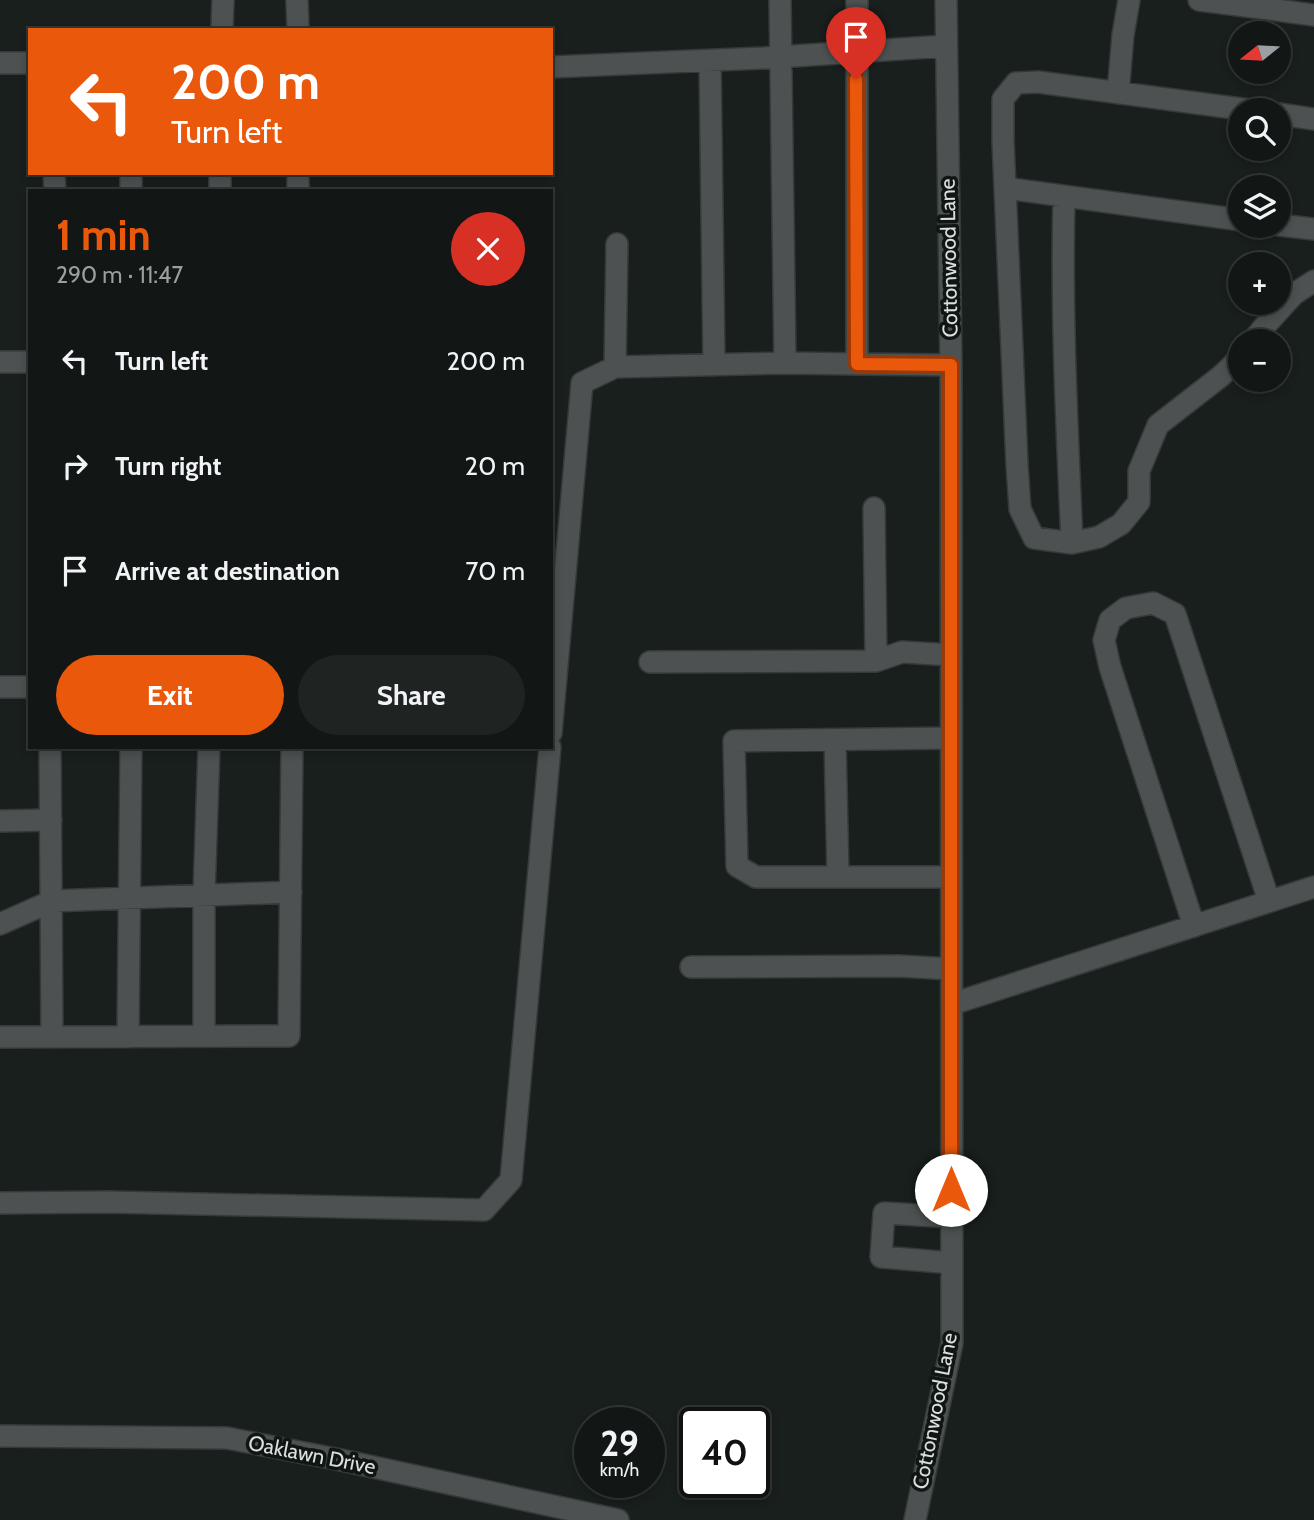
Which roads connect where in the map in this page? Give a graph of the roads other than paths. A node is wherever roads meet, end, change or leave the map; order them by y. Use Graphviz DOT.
graph roads {
  1 [pos="223,0"];
  2 [pos="297,0"];
  3 [pos="780,0"];
  4 [pos="857,0"];
  5 [pos="946,0"];
  6 [pos="1129,0"];
  7 [pos="1199,0"];
  8 [pos="1314,15"];
  9 [pos="222,28"];
  10 [pos="298,28"];
  11 [pos="946,46"];
  12 [pos="856,53"];
  13 [pos="781,57"];
  14 [pos="710,61"];
  15 [pos="0,63"];
  16 [pos="28,63"];
  17 [pos="553,67"];
  18 [pos="1118,93"];
  19 [pos="1228,107"];
  20 [pos="1291,116"];
  21 [pos="1314,119"];
  22 [pos="1005,188"];
  23 [pos="1064,197"];
  24 [pos="1228,218"];
  25 [pos="1291,226"];
  26 [pos="1314,229"];
  27 [pos="617,244"];
  28 [pos="1314,281"];
  29 [pos="1262,329"];
  30 [pos="0,362"];
  31 [pos="28,362"];
  32 [pos="786,363"];
  33 [pos="857,364"];
  34 [pos="713,365"];
  35 [pos="951,365"];
  36 [pos="615,367"];
  37 [pos="1228,369"];
  38 [pos="874,508"];
  39 [pos="1072,543"];
  40 [pos="951,655"];
  41 [pos="876,661"];
  42 [pos="650,662"];
  43 [pos="0,687"];
  44 [pos="28,687"];
  45 [pos="553,710"];
  46 [pos="951,738"];
  47 [pos="835,740"];
  48 [pos="50,749"];
  49 [pos="131,749"];
  50 [pos="209,749"];
  51 [pos="292,749"];
  52 [pos="550,749"];
  53 [pos="51,820"];
  54 [pos="0,821"];
  55 [pos="838,877"];
  56 [pos="951,877"];
  57 [pos="1314,887"];
  58 [pos="291,892"];
  59 [pos="204,895"];
  60 [pos="130,897"];
  61 [pos="52,901"];
  62 [pos="1269,901"];
  63 [pos="0,924"];
  64 [pos="1194,926"];
  65 [pos="691,967"];
  66 [pos="951,969"];
  67 [pos="951,1004"];
  68 [pos="204,1036"];
  69 [pos="0,1037"];
  70 [pos="52,1037"];
  71 [pos="128,1037"];
  72 [pos="0,1203"];
  73 [pos="951,1217"];
  74 [pos="952,1263"];
  75 [pos="0,1436"];
  76 [pos="618,1520"];
  77 [pos="915,1520"];
  1 -- 9 [label="street"];
  2 -- 10 [label="street"];
  3 -- 13 [label="street"];
  4 -- 12 [label="street"];
  5 -- 11 [label="street, Cottonwood Lane"];
  6 -- 18 [label="street"];
  7 -- 8 [label="street"];
  11 -- 12 [label="street"];
  11 -- 35 [label="street, Cottonwood Lane"];
  12 -- 13 [label="street"];
  12 -- 33 [label="street"];
  13 -- 14 [label="street"];
  13 -- 32 [label="street"];
  14 -- 17 [label="street"];
  14 -- 34 [label="street"];
  15 -- 16 [label="street"];
  18 -- 19 [label="street"];
  18 -- 22 [label="street"];
  20 -- 21 [label="street"];
  22 -- 23 [label="street"];
  22 -- 39 [label="street"];
  23 -- 24 [label="street"];
  23 -- 39 [label="street"];
  25 -- 26 [label="street"];
  27 -- 36 [label="street"];
  28 -- 29 [label="street"];
  30 -- 31 [label="street"];
  32 -- 33 [label="street"];
  32 -- 34 [label="street"];
  33 -- 35 [label="street"];
  34 -- 36 [label="street"];
  35 -- 40 [label="street, Cottonwood Lane"];
  36 -- 45 [label="street"];
  37 -- 39 [label="street"];
  38 -- 41 [label="street"];
  40 -- 41 [label="street"];
  40 -- 46 [label="street, Cottonwood Lane"];
  41 -- 42 [label="street"];
  43 -- 44 [label="street"];
  46 -- 47 [label="street"];
  46 -- 56 [label="street, Cottonwood Lane"];
  47 -- 55 [label="street"];
  47 -- 55 [label="street"];
  48 -- 53 [label="street"];
  49 -- 60 [label="street"];
  50 -- 59 [label="street"];
  51 -- 58 [label="street"];
  52 -- 72 [label="street"];
  53 -- 54 [label="street"];
  53 -- 61 [label="street"];
  55 -- 56 [label="street"];
  56 -- 66 [label="street, Cottonwood Lane"];
  57 -- 62 [label="street"];
  58 -- 59 [label="street"];
  58 -- 68 [label="street"];
  59 -- 60 [label="street"];
  59 -- 68 [label="street"];
  60 -- 61 [label="street"];
  60 -- 71 [label="street"];
  61 -- 63 [label="street"];
  61 -- 70 [label="street"];
  62 -- 64 [label="street"];
  62 -- 64 [label="street"];
  64 -- 67 [label="street"];
  65 -- 66 [label="street"];
  66 -- 67 [label="street, Cottonwood Lane"];
  67 -- 73 [label="street, Cottonwood Lane"];
  68 -- 71 [label="street"];
  69 -- 70 [label="street"];
  70 -- 71 [label="street"];
  73 -- 74 [label="street, Cottonwood Lane"];
  73 -- 74 [label="street"];
  74 -- 77 [label="street, Cottonwood Lane"];
  75 -- 76 [label="street, Oaklawn Drive"];
}
